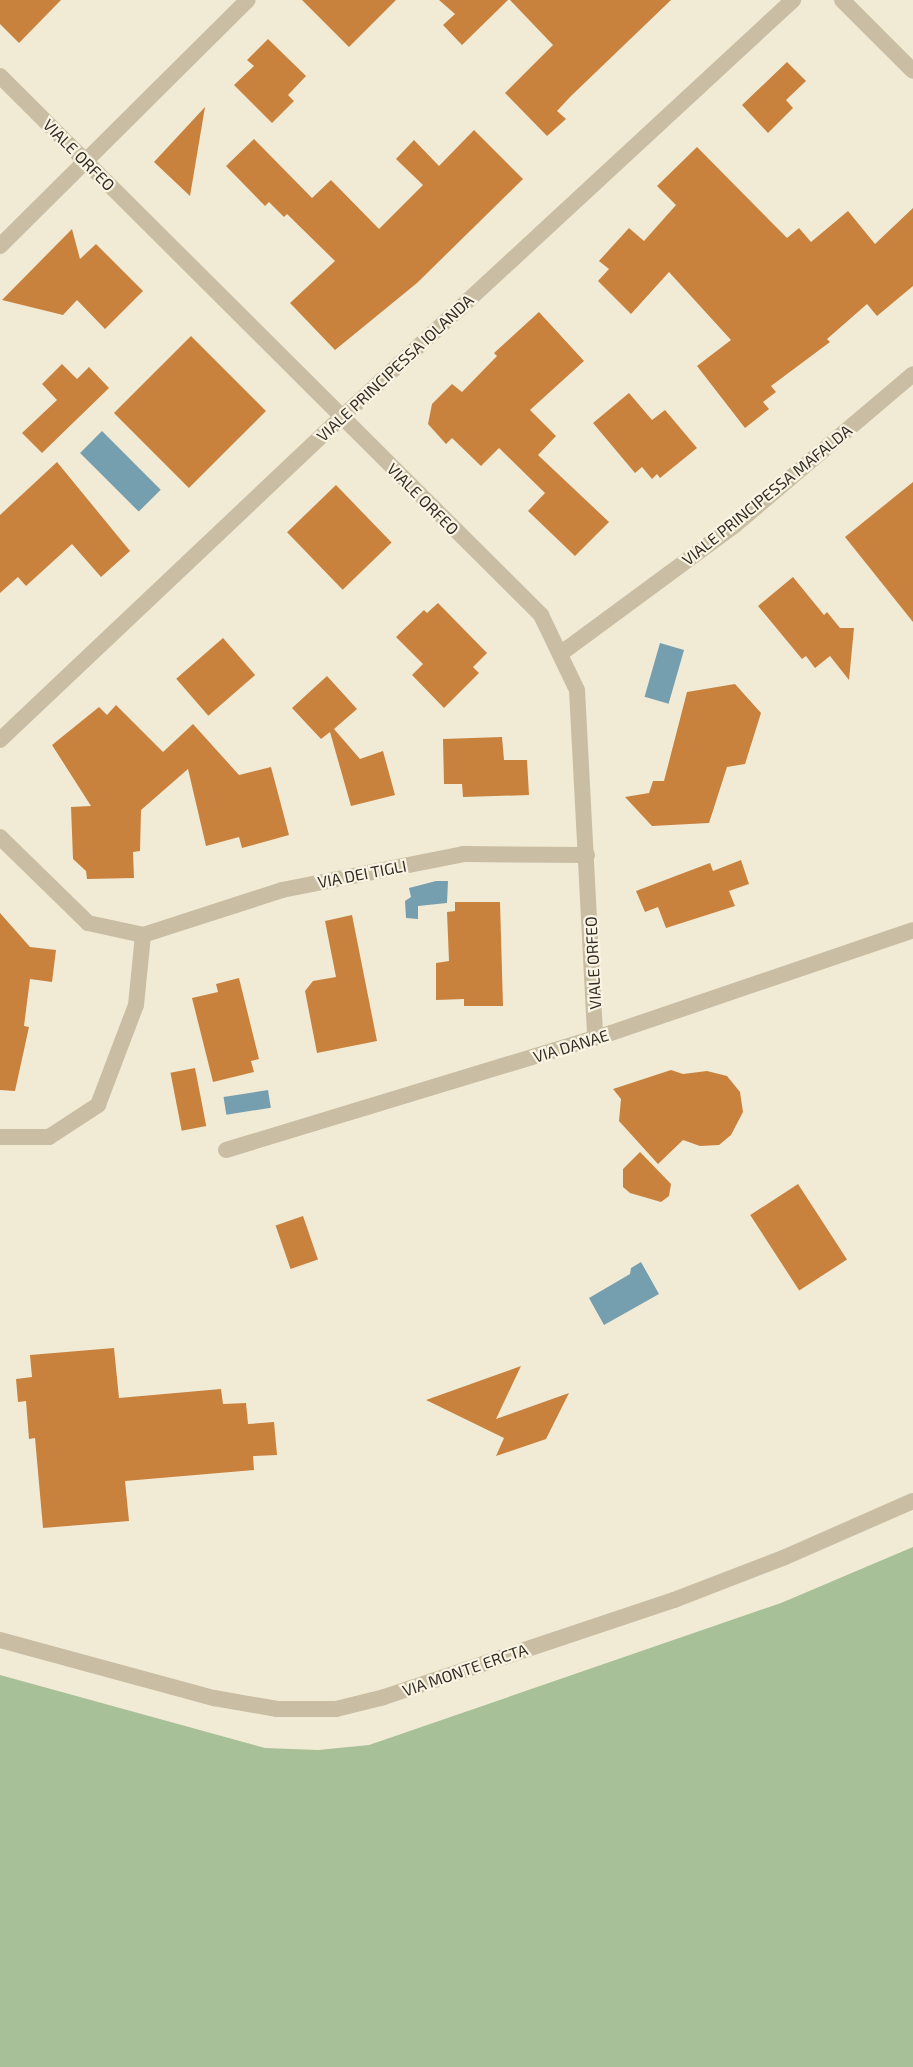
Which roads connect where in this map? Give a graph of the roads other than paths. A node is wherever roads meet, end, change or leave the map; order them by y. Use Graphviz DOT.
graph roads {
  1 [pos="248,0"];
  2 [pos="794,0"];
  3 [pos="842,0"];
  4 [pos="913,71"];
  5 [pos="0,76"];
  6 [pos="86,162"];
  7 [pos="0,246"];
  8 [pos="913,374"];
  9 [pos="341,418"];
  10 [pos="560,654"];
  11 [pos="0,740"];
  12 [pos="0,837"];
  13 [pos="587,855"];
  14 [pos="913,930"];
  15 [pos="143,935"];
  16 [pos="595,1038"];
  17 [pos="0,1137"];
  18 [pos="226,1150"];
  19 [pos="913,1501"];
  20 [pos="0,1640"];
  1 -- 6 [label="street"];
  2 -- 9 [label="street, VIALE PRINCIPESSA IOLANDA"];
  3 -- 4 [label="street"];
  5 -- 6 [label="street, VIALE ORFEO"];
  6 -- 7 [label="street"];
  6 -- 9 [label="street, VIALE ORFEO"];
  8 -- 10 [label="street, VIALE PRINCIPESSA MAFALDA"];
  9 -- 10 [label="street, VIALE ORFEO"];
  9 -- 11 [label="street, VIALE PRINCIPESSA IOLANDA"];
  10 -- 13 [label="street, VIALE ORFEO"];
  12 -- 15 [label="street"];
  13 -- 15 [label="street, VIA DEI TIGLI"];
  13 -- 16 [label="street, VIALE ORFEO"];
  14 -- 16 [label="street, VIA DANAE"];
  15 -- 17 [label="street"];
  16 -- 18 [label="street, VIA DANAE"];
  19 -- 20 [label="street, VIA MONTE ERCTA"];
}
